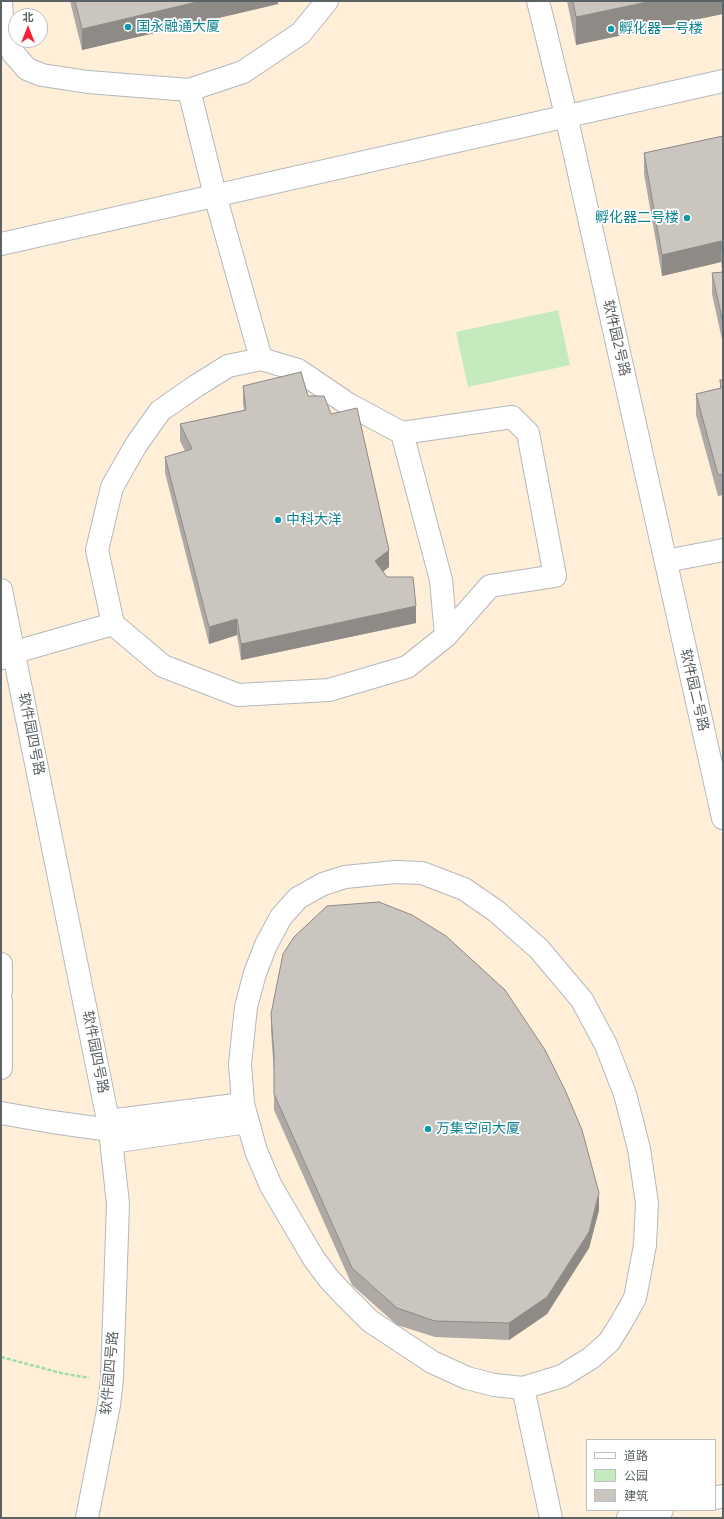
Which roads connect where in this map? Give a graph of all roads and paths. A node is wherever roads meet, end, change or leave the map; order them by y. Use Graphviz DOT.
graph roads {
  1 [pos="328,1"];
  2 [pos="538,1"];
  3 [pos="1,4"];
  4 [pos="2,28"];
  5 [pos="723,81"];
  6 [pos="189,90"];
  7 [pos="566,116"];
  8 [pos="215,195"];
  9 [pos="1,244"];
  10 [pos="261,359"];
  11 [pos="402,434"];
  12 [pos="723,550"];
  13 [pos="666,561"];
  14 [pos="1,590"];
  15 [pos="113,624"];
  16 [pos="446,636"];
  17 [pos="8,655"];
  18 [pos="723,818"];
  19 [pos="1,964"];
  20 [pos="1,991"];
  21 [pos="1,1000"];
  22 [pos="1,1068"];
  23 [pos="1,1113"];
  24 [pos="245,1113"];
  25 [pos="110,1131"];
  26 [pos="1,1357"];
  27 [pos="112,1380"];
  28 [pos="523,1388"];
  29 [pos="658,1511"];
  30 [pos="86,1518"];
  31 [pos="551,1518"];
  32 [pos="628,1518"];
  1 -- 6 [label="street"];
  2 -- 7 [label="street, 软件园2号路"];
  3 -- 4 [label="street"];
  4 -- 6 [label="street"];
  5 -- 7 [label="street"];
  6 -- 8 [label="street"];
  7 -- 8 [label="street"];
  7 -- 13 [label="street, 软件园2号路"];
  8 -- 9 [label="street"];
  8 -- 10 [label="street"];
  10 -- 11 [label="street"];
  10 -- 15 [label="street"];
  11 -- 16 [label="street"];
  11 -- 16 [label="street"];
  12 -- 13 [label="street"];
  13 -- 18 [label="street, 软件园二号路"];
  14 -- 17 [label="street, 软件园四号路"];
  15 -- 16 [label="street"];
  15 -- 17 [label="street"];
  17 -- 25 [label="street, 软件园四号路"];
  19 -- 20 [label="street"];
  21 -- 22 [label="street"];
  23 -- 25 [label="street"];
  24 -- 25 [label="street"];
  24 -- 28 [label="street"];
  24 -- 28 [label="street"];
  25 -- 27 [label="street, 软件园四号路"];
  26 -- 27 [label="path"];
  27 -- 30 [label="street, 软件园四号路"];
  28 -- 31 [label="street"];
  29 -- 32 [label="street"];
}
